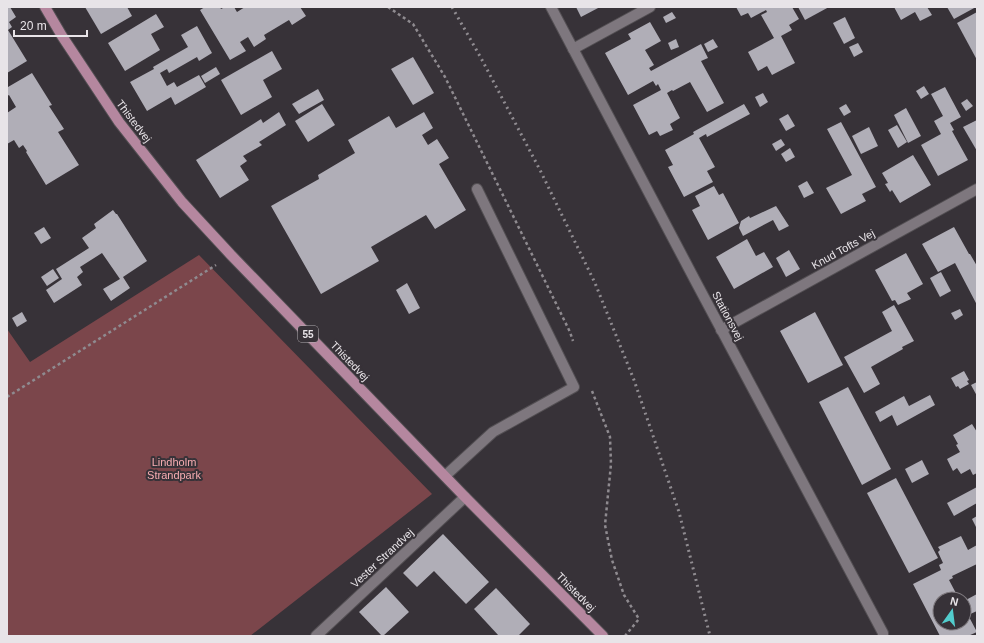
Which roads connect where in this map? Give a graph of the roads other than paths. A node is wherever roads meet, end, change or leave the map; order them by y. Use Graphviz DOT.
graph roads {
  1 [pos="45,7"];
  2 [pos="551,7"];
  3 [pos="650,7"];
  4 [pos="573,49"];
  5 [pos="476,189"];
  6 [pos="977,189"];
  7 [pos="721,330"];
  8 [pos="445,476"];
  9 [pos="465,497"];
  10 [pos="316,636"];
  11 [pos="603,636"];
  12 [pos="883,636"];
  1 -- 8 [label="main road, Thistedvej / 55"];
  2 -- 4 [label="street, Stationsvej"];
  3 -- 4 [label="street"];
  4 -- 7 [label="street, Stationsvej"];
  5 -- 8 [label="street"];
  6 -- 7 [label="street, Knud Tofts Vej"];
  7 -- 12 [label="street, Stationsvej"];
  8 -- 9 [label="main road, Thistedvej / 55"];
  9 -- 10 [label="street, Vester Strandvej"];
  9 -- 11 [label="main road, Thistedvej / 55"];
}
